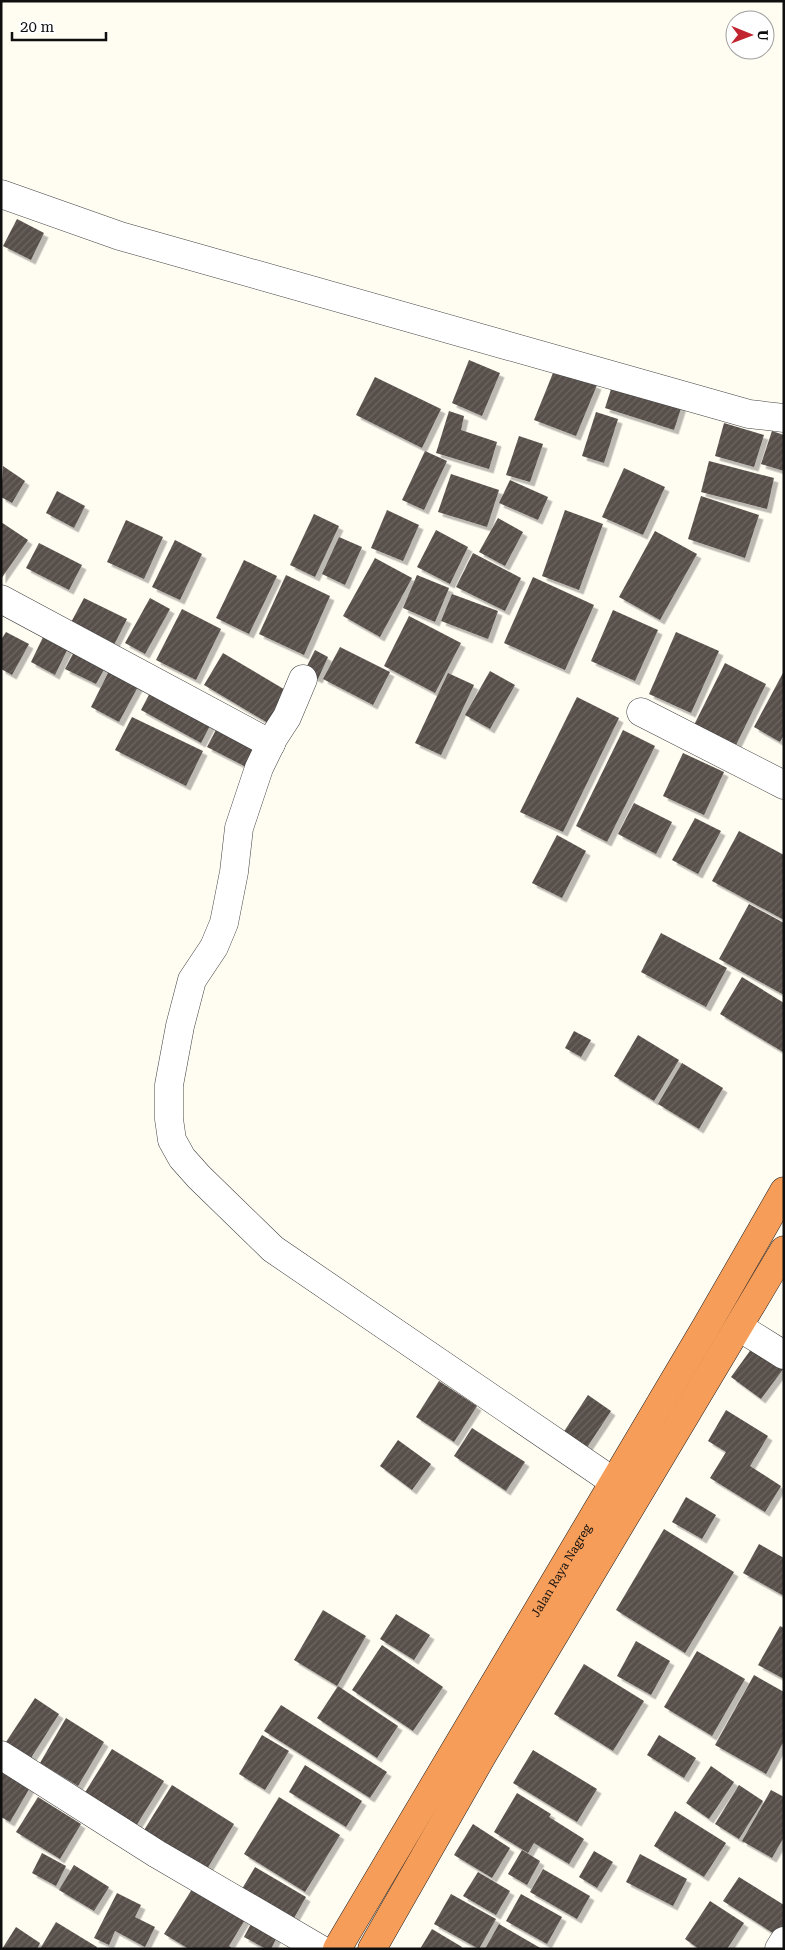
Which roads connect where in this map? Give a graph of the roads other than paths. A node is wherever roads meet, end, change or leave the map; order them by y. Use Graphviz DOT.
graph roads {
  1 [pos="1,194"];
  2 [pos="784,418"];
  3 [pos="1,599"];
  4 [pos="303,679"];
  5 [pos="640,712"];
  6 [pos="271,744"];
  7 [pos="784,785"];
  8 [pos="784,1191"];
  9 [pos="784,1250"];
  10 [pos="739,1327"];
  11 [pos="784,1355"];
  12 [pos="614,1482"];
  13 [pos="1,1755"];
  14 [pos="784,1941"];
  15 [pos="320,1949"];
  16 [pos="337,1949"];
  17 [pos="372,1949"];
  18 [pos="779,1949"];
  1 -- 2 [label="street"];
  3 -- 6 [label="street"];
  4 -- 6 [label="street"];
  5 -- 7 [label="street"];
  6 -- 12 [label="street"];
  8 -- 12 [label="highway, Jalan Raya Nagreg"];
  9 -- 10 [label="highway"];
  10 -- 11 [label="street"];
  10 -- 17 [label="highway"];
  12 -- 16 [label="highway, Jalan Raya Nagreg"];
  13 -- 15 [label="street"];
  14 -- 18 [label="street"];
}
